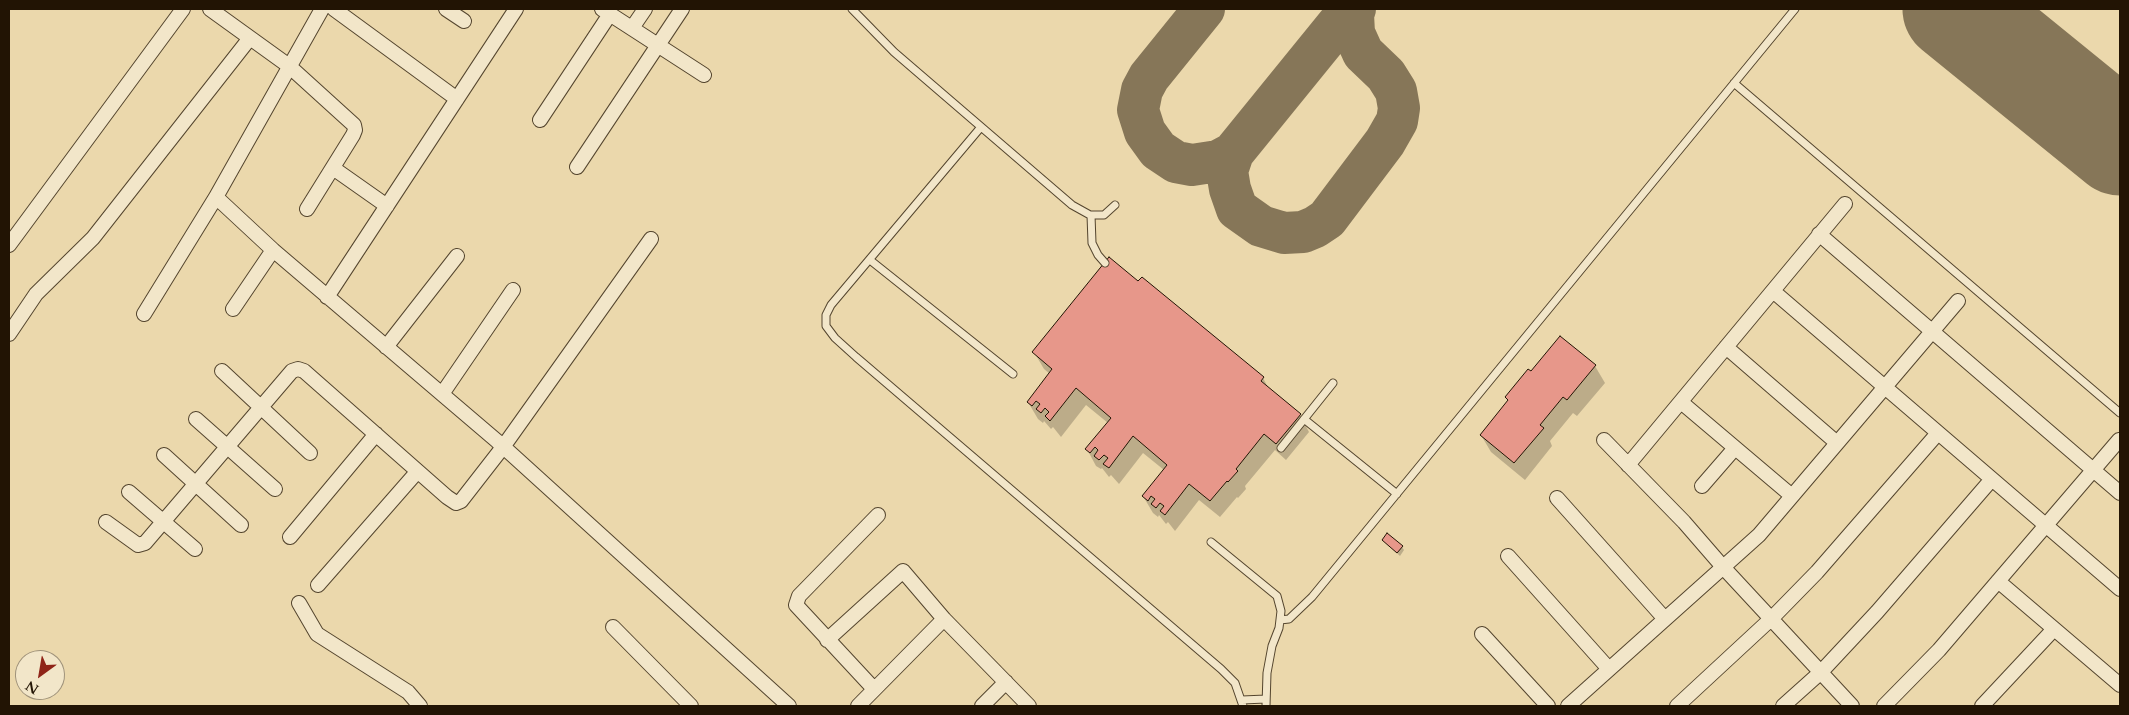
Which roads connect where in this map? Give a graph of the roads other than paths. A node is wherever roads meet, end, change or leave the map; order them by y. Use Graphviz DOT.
graph roads {
  1 [pos="183,9"];
  2 [pos="210,9"];
  3 [pos="322,9"];
  4 [pos="334,9"];
  5 [pos="446,9"];
  6 [pos="516,9"];
  7 [pos="645,9"];
  8 [pos="682,9"];
  9 [pos="852,9"];
  10 [pos="1796,9"];
  11 [pos="606,11"];
  12 [pos="464,21"];
  13 [pos="632,28"];
  14 [pos="250,38"];
  15 [pos="658,44"];
  16 [pos="289,66"];
  17 [pos="704,75"];
  18 [pos="1734,83"];
  19 [pos="457,99"];
  20 [pos="540,120"];
  21 [pos="981,127"];
  22 [pos="576,167"];
  23 [pos="333,168"];
  24 [pos="216,197"];
  25 [pos="1115,204"];
  26 [pos="1845,204"];
  27 [pos="387,206"];
  28 [pos="306,209"];
  29 [pos="1091,215"];
  30 [pos="1819,234"];
  31 [pos="651,239"];
  32 [pos="9,245"];
  33 [pos="273,250"];
  34 [pos="456,256"];
  35 [pos="870,260"];
  36 [pos="1105,263"];
  37 [pos="513,290"];
  38 [pos="1773,291"];
  39 [pos="327,297"];
  40 [pos="1958,301"];
  41 [pos="233,309"];
  42 [pos="144,314"];
  43 [pos="1932,331"];
  44 [pos="9,334"];
  45 [pos="386,347"];
  46 [pos="1726,347"];
  47 [pos="222,371"];
  48 [pos="1013,374"];
  49 [pos="1333,383"];
  50 [pos="1885,387"];
  51 [pos="442,394"];
  52 [pos="1681,402"];
  53 [pos="262,406"];
  54 [pos="2120,413"];
  55 [pos="196,418"];
  56 [pos="1304,419"];
  57 [pos="1938,433"];
  58 [pos="376,434"];
  59 [pos="1604,440"];
  60 [pos="2119,440"];
  61 [pos="1837,443"];
  62 [pos="503,446"];
  63 [pos="228,447"];
  64 [pos="1281,448"];
  65 [pos="1734,448"];
  66 [pos="310,453"];
  67 [pos="164,455"];
  68 [pos="1628,465"];
  69 [pos="2093,470"];
  70 [pos="417,472"];
  71 [pos="1992,479"];
  72 [pos="196,483"];
  73 [pos="1702,486"];
  74 [pos="275,489"];
  75 [pos="129,492"];
  76 [pos="2120,493"];
  77 [pos="1397,494"];
  78 [pos="1792,496"];
  79 [pos="1556,498"];
  80 [pos="878,514"];
  81 [pos="106,522"];
  82 [pos="163,522"];
  83 [pos="241,524"];
  84 [pos="2046,525"];
  85 [pos="290,537"];
  86 [pos="1211,542"];
  87 [pos="195,549"];
  88 [pos="1508,556"];
  89 [pos="1722,567"];
  90 [pos="1998,581"];
  91 [pos="318,585"];
  92 [pos="2120,589"];
  93 [pos="299,603"];
  94 [pos="1772,618"];
  95 [pos="944,619"];
  96 [pos="1664,619"];
  97 [pos="1280,620"];
  98 [pos="613,627"];
  99 [pos="2054,629"];
  100 [pos="1482,634"];
  101 [pos="827,640"];
  102 [pos="1609,669"];
  103 [pos="1821,672"];
  104 [pos="1006,682"];
  105 [pos="2120,685"];
  106 [pos="874,689"];
  107 [pos="1243,703"];
  108 [pos="1266,703"];
  109 [pos="420,706"];
  110 [pos="691,706"];
  111 [pos="789,706"];
  112 [pos="858,706"];
  113 [pos="982,706"];
  114 [pos="1029,706"];
  115 [pos="1548,706"];
  116 [pos="1568,706"];
  117 [pos="1676,706"];
  118 [pos="1783,706"];
  119 [pos="1852,706"];
  120 [pos="1884,706"];
  121 [pos="1982,706"];
  1 -- 32 [label="street"];
  2 -- 14 [label="street"];
  3 -- 16 [label="street"];
  4 -- 19 [label="street"];
  5 -- 12 [label="street"];
  6 -- 19 [label="street"];
  7 -- 13 [label="street"];
  8 -- 15 [label="street"];
  9 -- 21 [label="lane"];
  10 -- 18 [label="lane"];
  11 -- 13 [label="street"];
  11 -- 20 [label="street"];
  13 -- 15 [label="street"];
  14 -- 16 [label="street"];
  14 -- 44 [label="street"];
  15 -- 17 [label="street"];
  15 -- 22 [label="street"];
  16 -- 23 [label="street"];
  16 -- 24 [label="street"];
  18 -- 54 [label="lane"];
  18 -- 77 [label="lane"];
  19 -- 27 [label="street"];
  21 -- 29 [label="lane"];
  21 -- 35 [label="lane"];
  23 -- 27 [label="street"];
  23 -- 28 [label="street"];
  24 -- 33 [label="street"];
  24 -- 42 [label="street"];
  25 -- 29 [label="lane"];
  26 -- 30 [label="street"];
  27 -- 39 [label="street"];
  29 -- 36 [label="lane"];
  30 -- 38 [label="street"];
  30 -- 43 [label="street"];
  31 -- 62 [label="street"];
  33 -- 39 [label="street"];
  33 -- 41 [label="street"];
  34 -- 45 [label="street"];
  35 -- 48 [label="lane"];
  35 -- 107 [label="lane"];
  37 -- 51 [label="street"];
  38 -- 46 [label="street"];
  38 -- 50 [label="street"];
  39 -- 45 [label="street"];
  40 -- 43 [label="street"];
  43 -- 50 [label="street"];
  43 -- 69 [label="street"];
  45 -- 51 [label="street"];
  46 -- 52 [label="street"];
  46 -- 61 [label="street"];
  47 -- 53 [label="street"];
  49 -- 56 [label="lane"];
  50 -- 57 [label="street"];
  50 -- 61 [label="street"];
  51 -- 62 [label="street"];
  52 -- 65 [label="street"];
  52 -- 68 [label="street"];
  53 -- 58 [label="street"];
  53 -- 63 [label="street"];
  53 -- 66 [label="street"];
  55 -- 63 [label="street"];
  56 -- 64 [label="lane"];
  56 -- 77 [label="lane"];
  57 -- 71 [label="street"];
  57 -- 94 [label="street"];
  58 -- 70 [label="street"];
  58 -- 85 [label="street"];
  59 -- 68 [label="street"];
  60 -- 69 [label="street"];
  61 -- 78 [label="street"];
  62 -- 70 [label="street"];
  62 -- 111 [label="street"];
  63 -- 72 [label="street"];
  63 -- 74 [label="street"];
  65 -- 73 [label="street"];
  65 -- 78 [label="street"];
  67 -- 72 [label="street"];
  68 -- 89 [label="street"];
  69 -- 76 [label="street"];
  69 -- 84 [label="street"];
  70 -- 91 [label="street"];
  71 -- 84 [label="street"];
  71 -- 103 [label="street"];
  72 -- 82 [label="street"];
  72 -- 83 [label="street"];
  75 -- 82 [label="street"];
  77 -- 97 [label="lane"];
  78 -- 89 [label="street"];
  79 -- 96 [label="street"];
  80 -- 101 [label="street"];
  81 -- 82 [label="street"];
  82 -- 87 [label="street"];
  84 -- 90 [label="street"];
  84 -- 92 [label="street"];
  86 -- 97 [label="lane"];
  88 -- 102 [label="street"];
  89 -- 94 [label="street"];
  89 -- 96 [label="street"];
  90 -- 99 [label="street"];
  90 -- 120 [label="street"];
  93 -- 109 [label="street"];
  94 -- 103 [label="street"];
  94 -- 117 [label="street"];
  95 -- 101 [label="street"];
  95 -- 104 [label="street"];
  95 -- 106 [label="street"];
  96 -- 102 [label="street"];
  97 -- 108 [label="lane"];
  98 -- 110 [label="street"];
  99 -- 105 [label="street"];
  99 -- 121 [label="street"];
  100 -- 115 [label="street"];
  101 -- 106 [label="street"];
  102 -- 116 [label="street"];
  103 -- 118 [label="street"];
  103 -- 119 [label="street"];
  104 -- 113 [label="street"];
  104 -- 114 [label="street"];
  106 -- 112 [label="street"];
  107 -- 108 [label="lane"];
}
